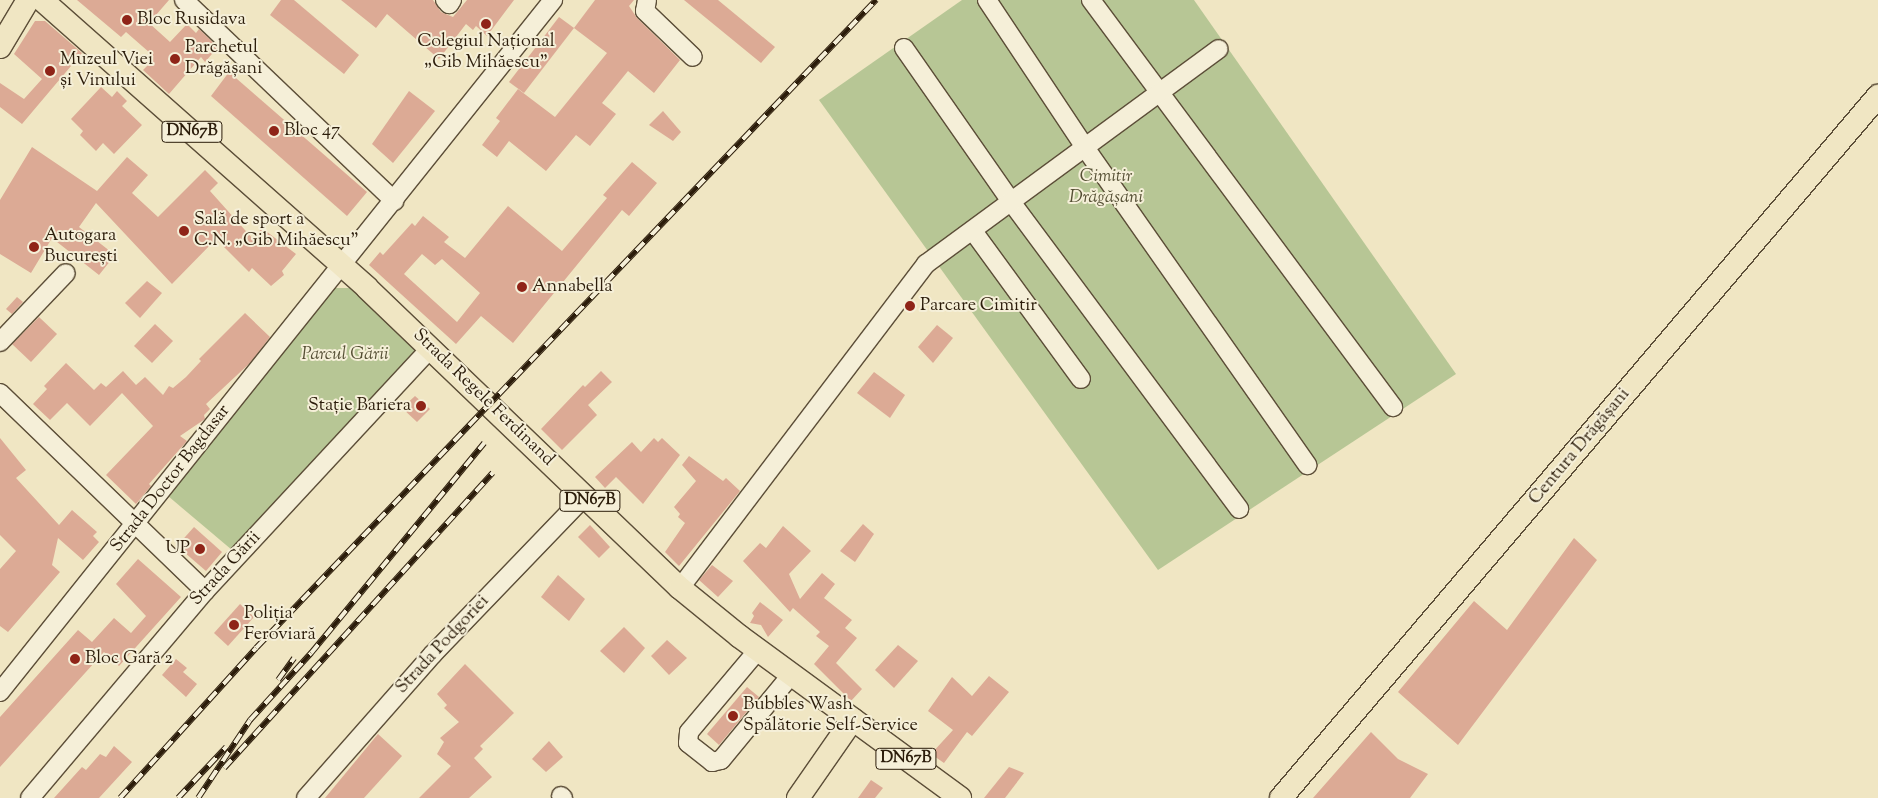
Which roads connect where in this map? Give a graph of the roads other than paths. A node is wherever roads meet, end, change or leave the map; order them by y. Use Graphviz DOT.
graph roads {
  1 [pos="28,0"];
  2 [pos="42,0"];
  3 [pos="184,0"];
  4 [pos="445,0"];
  5 [pos="452,0"];
  6 [pos="553,0"];
  7 [pos="647,0"];
  8 [pos="988,0"];
  9 [pos="1091,0"];
  10 [pos="0,47"];
  11 [pos="904,48"];
  12 [pos="1219,50"];
  13 [pos="693,57"];
  14 [pos="1159,94"];
  15 [pos="1878,96"];
  16 [pos="1086,148"];
  17 [pos="394,202"];
  18 [pos="1012,203"];
  19 [pos="972,231"];
  20 [pos="342,265"];
  21 [pos="66,273"];
  22 [pos="0,342"];
  23 [pos="431,348"];
  24 [pos="1081,380"];
  25 [pos="0,393"];
  26 [pos="1393,407"];
  27 [pos="1307,465"];
  28 [pos="585,496"];
  29 [pos="1239,509"];
  30 [pos="134,525"];
  31 [pos="680,588"];
  32 [pos="205,591"];
  33 [pos="758,650"];
  34 [pos="791,675"];
  35 [pos="0,692"];
  36 [pos="853,719"];
  37 [pos="30,798"];
  38 [pos="306,798"];
  39 [pos="798,798"];
  40 [pos="960,798"];
  41 [pos="1281,798"];
  1 -- 10 [label="main road"];
  2 -- 20 [label="main road, Strada Regele Ferdinand / DN67B"];
  3 -- 17 [label="street"];
  4 -- 5 [label="street"];
  6 -- 17 [label="street, Strada Doctor Bagdasar"];
  7 -- 13 [label="street"];
  8 -- 16 [label="street"];
  9 -- 14 [label="street"];
  11 -- 18 [label="street"];
  12 -- 14 [label="street"];
  14 -- 16 [label="street"];
  14 -- 26 [label="street"];
  15 -- 41 [label="main road, Centura Drăgășani"];
  16 -- 18 [label="street"];
  16 -- 27 [label="street"];
  17 -- 20 [label="street, Strada Doctor Bagdasar"];
  18 -- 19 [label="street"];
  18 -- 29 [label="street"];
  19 -- 24 [label="street"];
  19 -- 31 [label="street"];
  20 -- 23 [label="main road, Strada Regele Ferdinand / DN67B"];
  20 -- 30 [label="street, Strada Doctor Bagdasar"];
  21 -- 22 [label="street"];
  23 -- 28 [label="main road, Strada Regele Ferdinand / DN67B"];
  23 -- 32 [label="street, Strada Gării"];
  25 -- 30 [label="street"];
  28 -- 31 [label="main road, Strada Regele Ferdinand / DN67B"];
  28 -- 38 [label="street, Strada Podgoriei"];
  30 -- 32 [label="street"];
  30 -- 35 [label="street, Strada Doctor Bagdasar"];
  31 -- 33 [label="main road, Strada Regele Ferdinand / DN67B"];
  32 -- 37 [label="street, Strada Gării"];
  33 -- 34 [label="main road, Strada Regele Ferdinand / DN67B"];
  33 -- 34 [label="street"];
  34 -- 36 [label="main road, Strada Regele Ferdinand / DN67B"];
  36 -- 39 [label="main road"];
  36 -- 40 [label="main road, Strada Regele Ferdinand / DN67B"];
}
